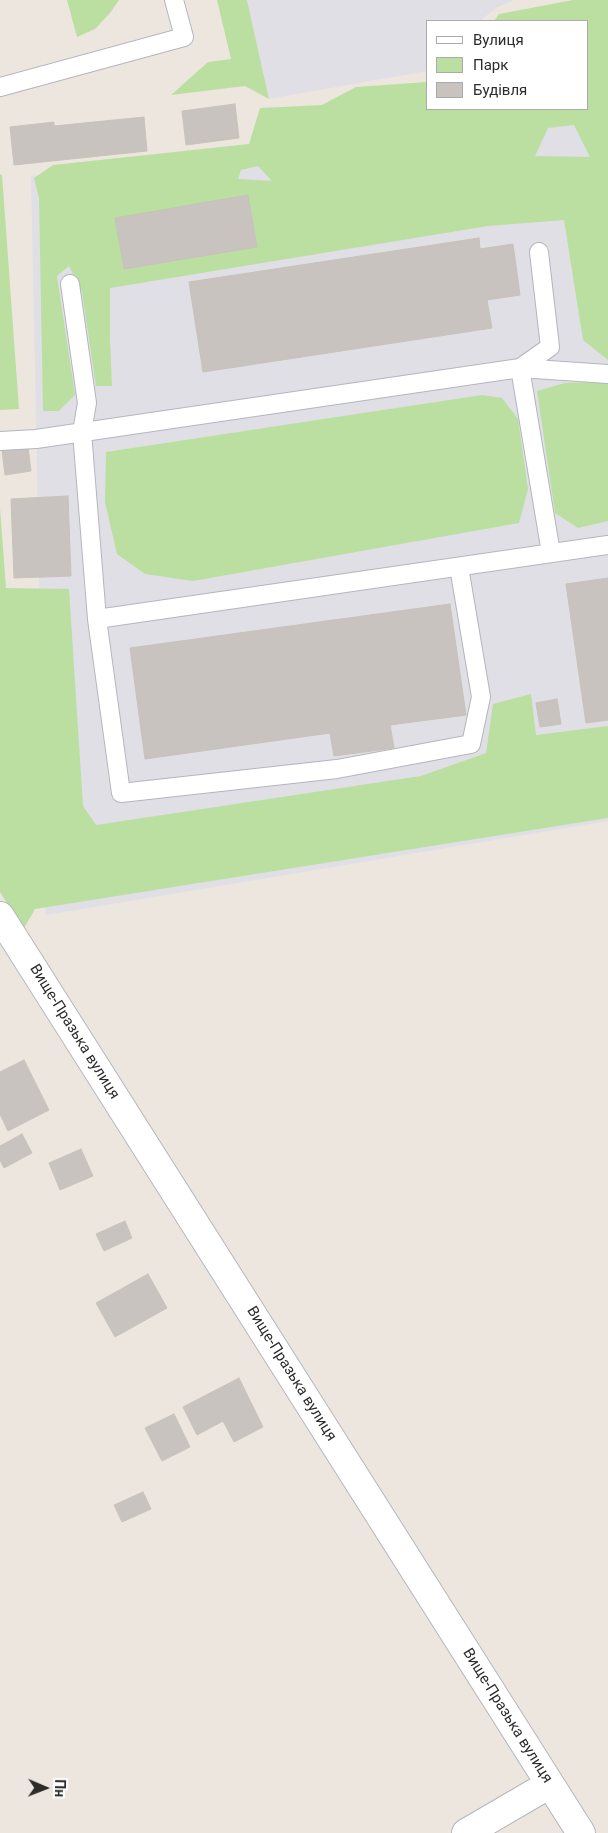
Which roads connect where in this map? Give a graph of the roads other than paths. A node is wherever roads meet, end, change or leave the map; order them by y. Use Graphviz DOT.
graph roads {
  1 [pos="174,0"];
  2 [pos="0,87"];
  3 [pos="539,252"];
  4 [pos="70,284"];
  5 [pos="520,368"];
  6 [pos="608,374"];
  7 [pos="82,432"];
  8 [pos="0,441"];
  9 [pos="608,545"];
  10 [pos="551,553"];
  11 [pos="460,566"];
  12 [pos="97,619"];
  13 [pos="0,916"];
  14 [pos="550,1784"];
  15 [pos="466,1833"];
  16 [pos="581,1833"];
  1 -- 2 [label="lane"];
  3 -- 5 [label="lane"];
  4 -- 7 [label="lane"];
  5 -- 6 [label="lane"];
  5 -- 7 [label="lane"];
  5 -- 10 [label="lane"];
  7 -- 8 [label="lane"];
  7 -- 12 [label="lane"];
  9 -- 10 [label="lane"];
  10 -- 11 [label="lane"];
  11 -- 12 [label="lane"];
  11 -- 12 [label="lane"];
  13 -- 14 [label="street, Вище-Празька вулиця"];
  14 -- 15 [label="street"];
  14 -- 16 [label="street, Вище-Празька вулиця"];
}
